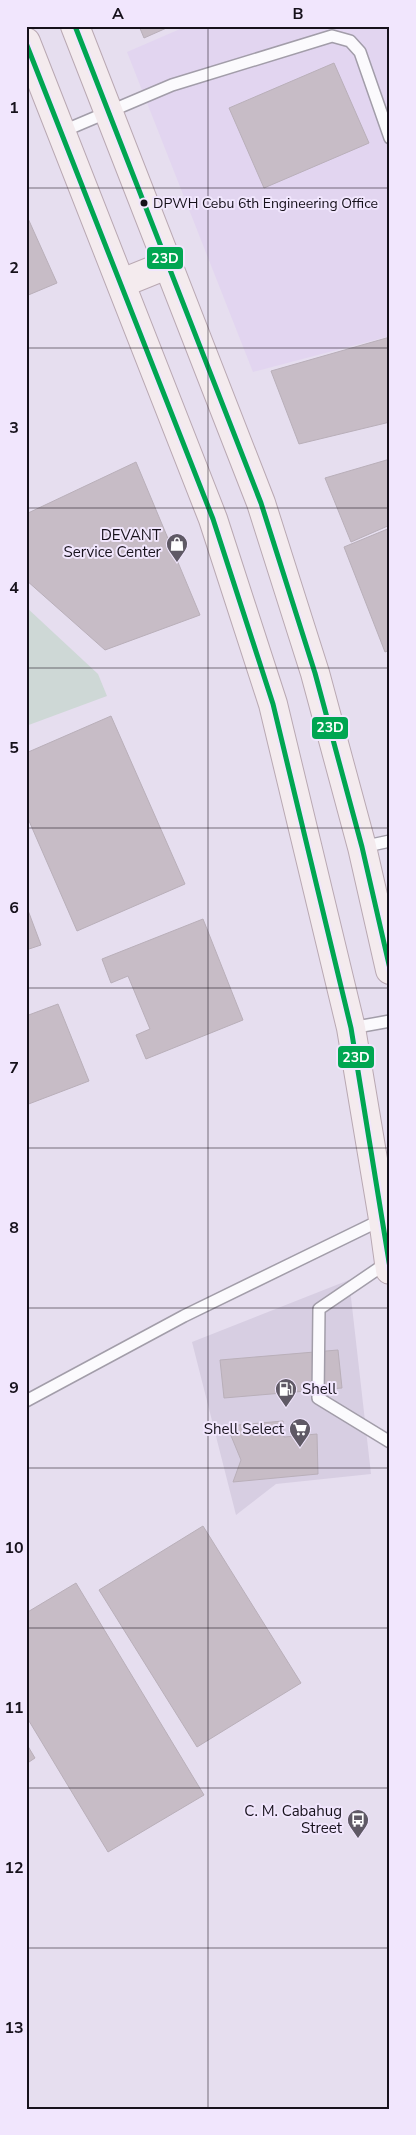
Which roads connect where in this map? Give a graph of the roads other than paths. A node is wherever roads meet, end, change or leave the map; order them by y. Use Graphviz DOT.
graph roads {
  1 [pos="74,26"];
  2 [pos="26,42"];
  3 [pos="109,112"];
  4 [pos="61,132"];
  5 [pos="390,138"];
  6 [pos="169,264"];
  7 [pos="122,283"];
  8 [pos="390,841"];
  9 [pos="362,847"];
  10 [pos="390,970"];
  11 [pos="390,1021"];
  12 [pos="351,1028"];
  13 [pos="383,1219"];
  14 [pos="389,1262"];
  15 [pos="390,1270"];
  16 [pos="26,1401"];
  17 [pos="390,1442"];
  1 -- 3 [label="main road"];
  2 -- 4 [label="main road"];
  3 -- 4 [label="lane"];
  3 -- 5 [label="lane"];
  3 -- 6 [label="main road"];
  4 -- 7 [label="main road"];
  6 -- 7 [label="main road"];
  6 -- 9 [label="main road"];
  7 -- 12 [label="main road"];
  8 -- 9 [label="lane"];
  9 -- 10 [label="main road"];
  11 -- 12 [label="lane"];
  12 -- 13 [label="main road"];
  13 -- 14 [label="main road"];
  13 -- 16 [label="lane"];
  14 -- 15 [label="main road"];
  14 -- 17 [label="lane"];
}
